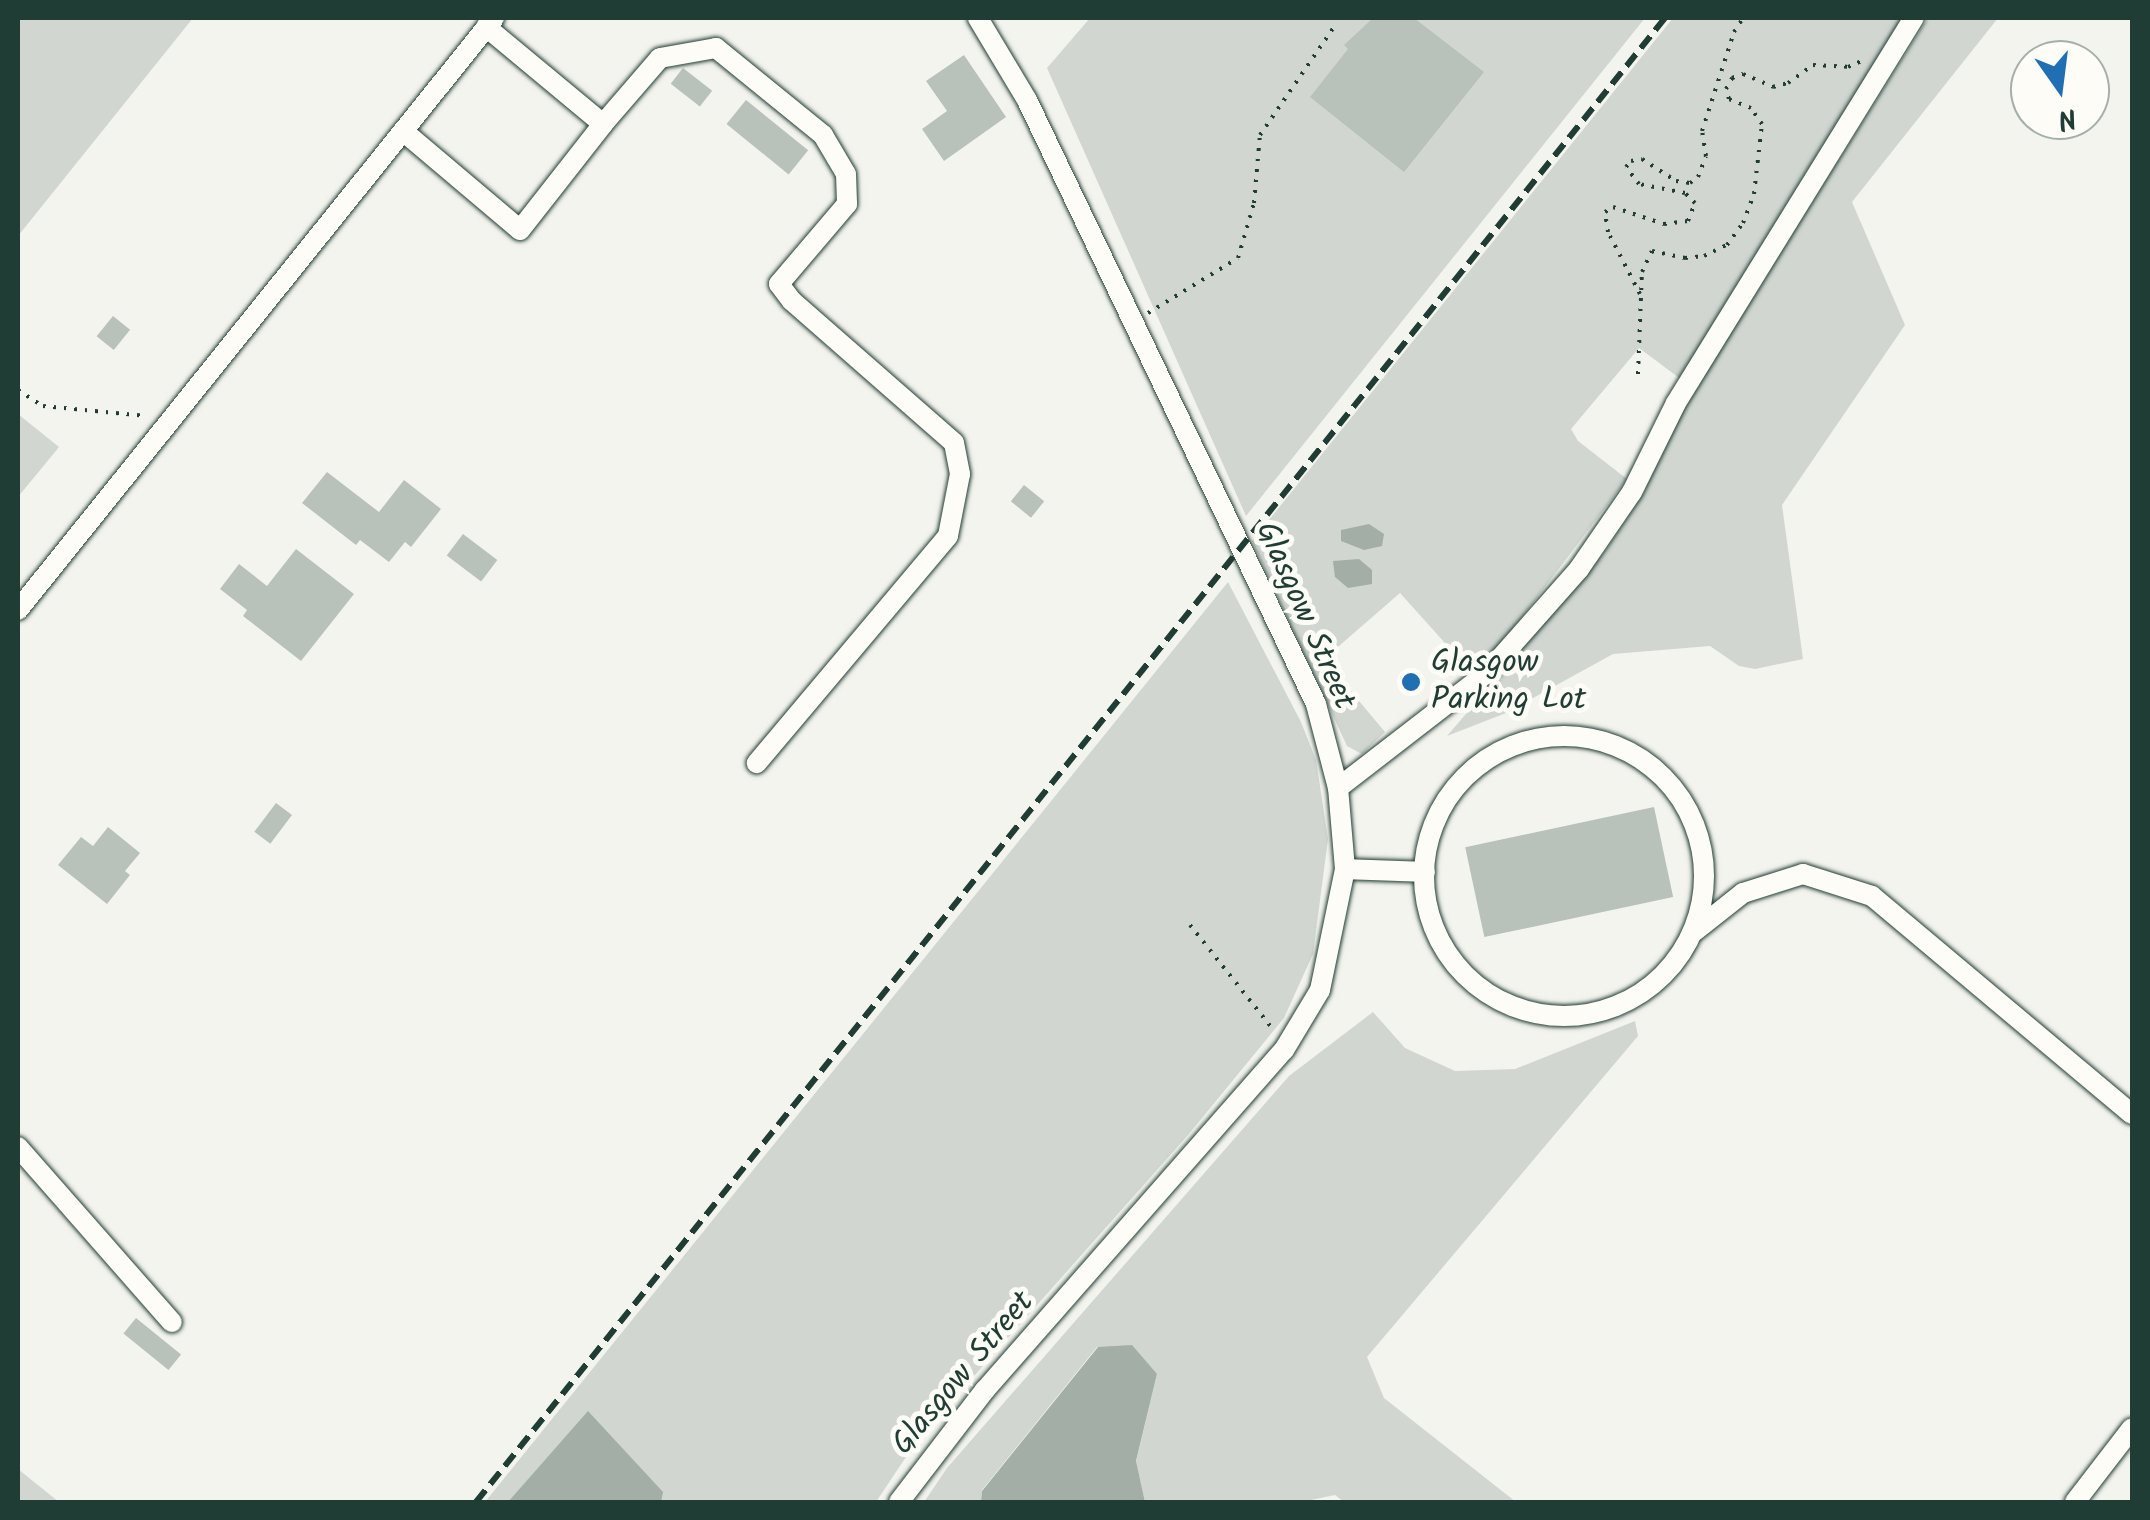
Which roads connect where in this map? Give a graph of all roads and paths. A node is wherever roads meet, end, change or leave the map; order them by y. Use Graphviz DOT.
graph roads {
  1 [pos="978,18"];
  2 [pos="1743,18"];
  3 [pos="1914,18"];
  4 [pos="490,22"];
  5 [pos="1336,24"];
  6 [pos="1877,48"];
  7 [pos="603,124"];
  8 [pos="403,131"];
  9 [pos="1640,296"];
  10 [pos="1133,322"];
  11 [pos="1638,374"];
  12 [pos="18,390"];
  13 [pos="172,418"];
  14 [pos="18,610"];
  15 [pos="757,763"];
  16 [pos="1338,788"];
  17 [pos="1345,869"];
  18 [pos="1425,872"];
  19 [pos="1190,926"];
  20 [pos="1690,936"];
  21 [pos="1284,1050"];
  22 [pos="2132,1114"];
  23 [pos="18,1147"];
  24 [pos="172,1322"];
  25 [pos="2132,1428"];
  26 [pos="899,1502"];
  27 [pos="2075,1502"];
  1 -- 10 [label="street, Glasgow Street"];
  2 -- 9 [label="path"];
  3 -- 16 [label="street"];
  4 -- 7 [label="street"];
  4 -- 8 [label="street"];
  5 -- 10 [label="path"];
  6 -- 9 [label="path"];
  7 -- 8 [label="street"];
  7 -- 15 [label="street"];
  8 -- 13 [label="street"];
  9 -- 11 [label="path"];
  10 -- 16 [label="street, Glasgow Street"];
  12 -- 13 [label="path"];
  13 -- 14 [label="street"];
  16 -- 17 [label="street, Glasgow Street"];
  17 -- 18 [label="street"];
  17 -- 21 [label="street, Glasgow Street"];
  18 -- 20 [label="street"];
  18 -- 20 [label="street"];
  19 -- 21 [label="path"];
  20 -- 22 [label="street"];
  21 -- 26 [label="street, Glasgow Street"];
  23 -- 24 [label="street"];
  25 -- 27 [label="street"];
}
